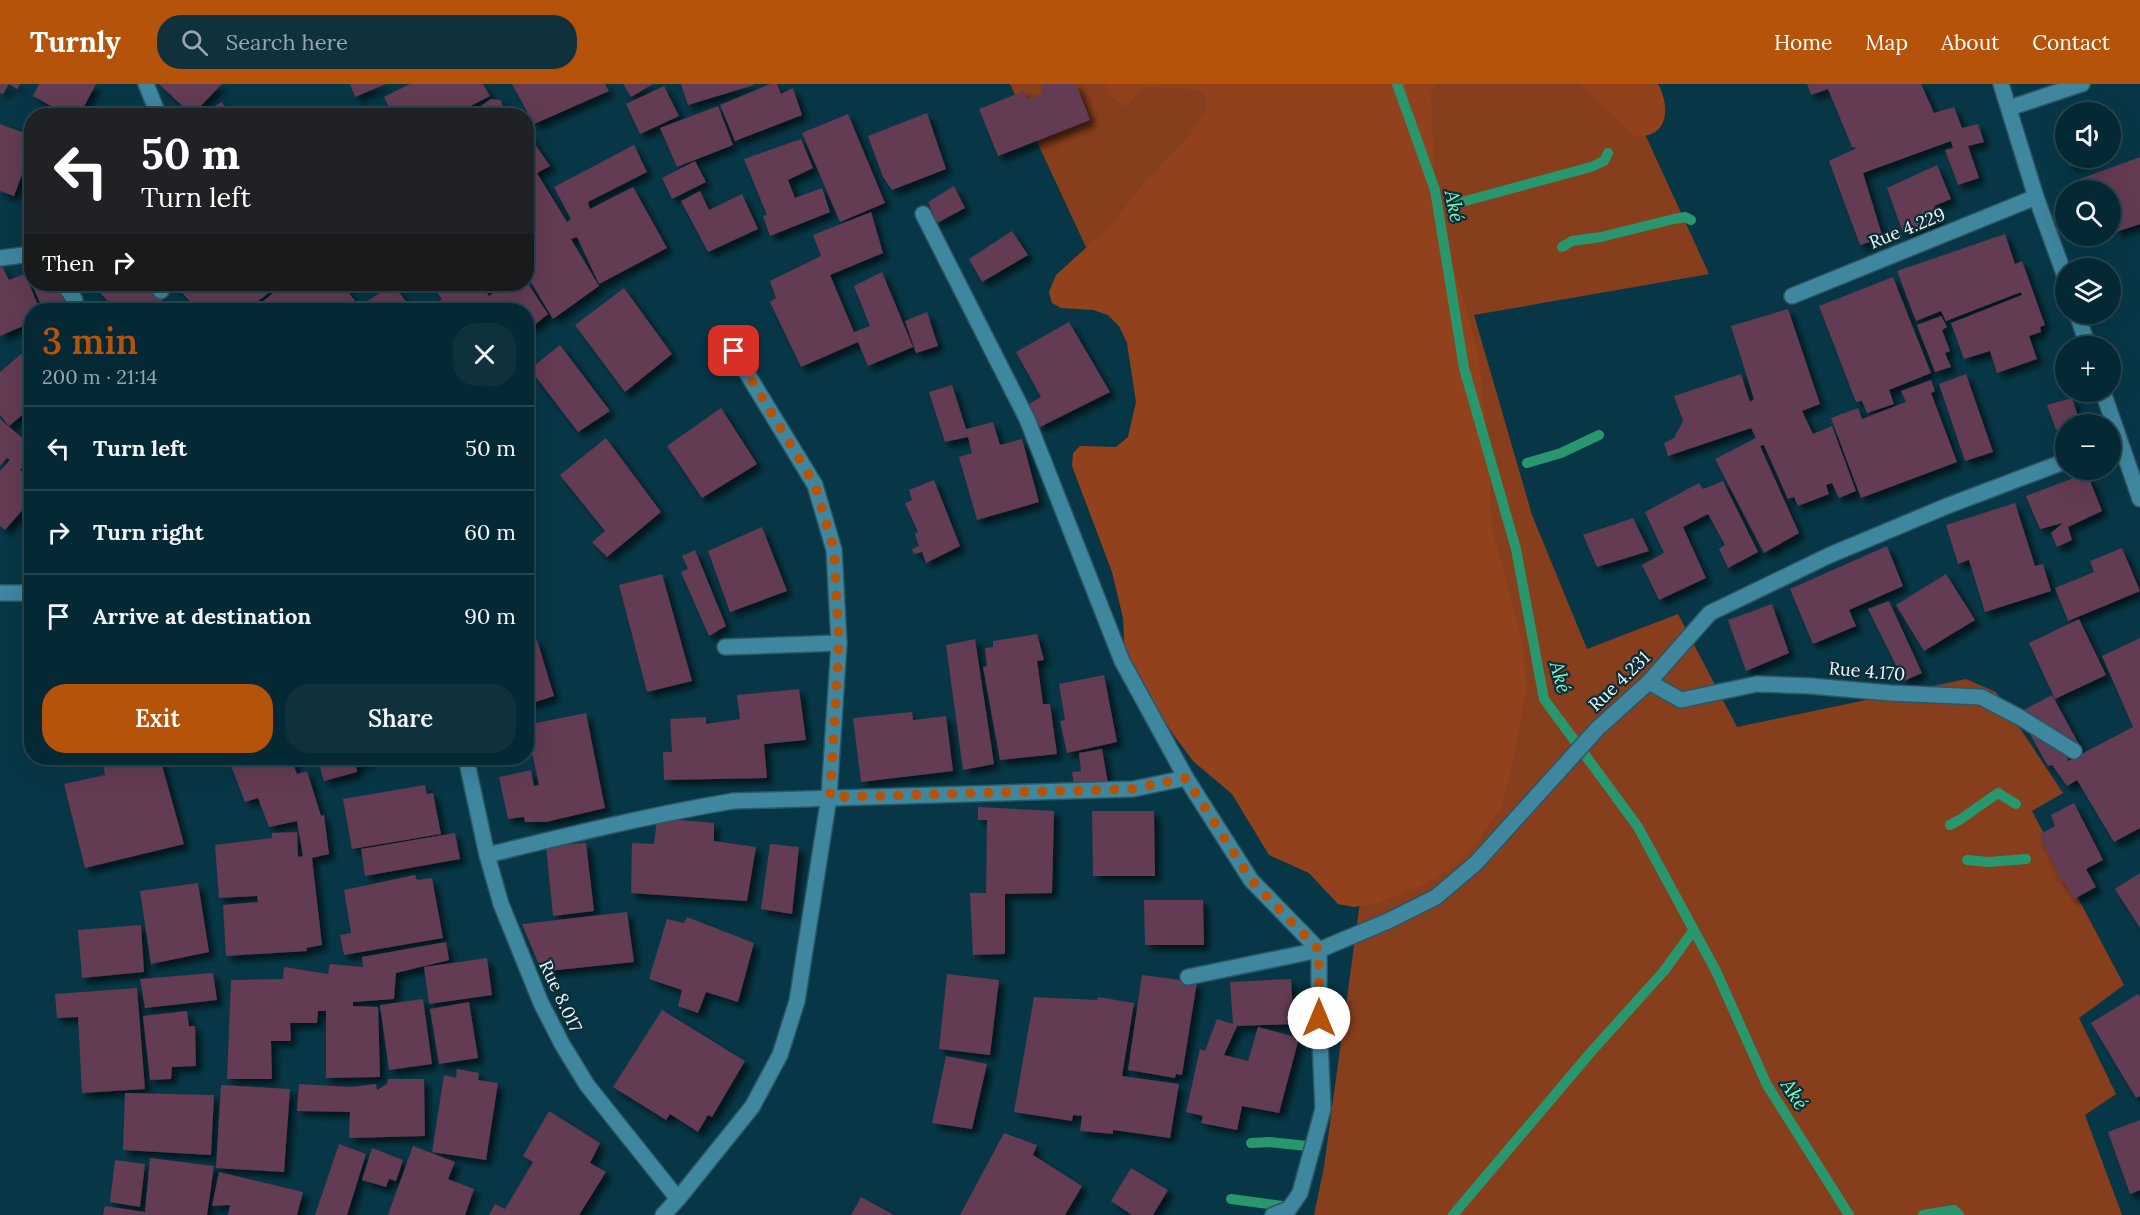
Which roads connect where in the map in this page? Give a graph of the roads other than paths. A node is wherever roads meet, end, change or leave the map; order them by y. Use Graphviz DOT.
graph roads {
  1 [pos="146,84"];
  2 [pos="2001,84"];
  3 [pos="2082,84"];
  4 [pos="156,108"];
  5 [pos="2009,108"];
  6 [pos="2036,197"];
  7 [pos="923,214"];
  8 [pos="24,255"];
  9 [pos="0,258"];
  10 [pos="2058,258"];
  11 [pos="69,291"];
  12 [pos="1792,296"];
  13 [pos="75,300"];
  14 [pos="734,351"];
  15 [pos="2121,456"];
  16 [pos="2055,465"];
  17 [pos="2140,499"];
  18 [pos="0,593"];
  19 [pos="24,593"];
  20 [pos="839,643"];
  21 [pos="725,647"];
  22 [pos="1649,682"];
  23 [pos="2074,751"];
  24 [pos="468,765"];
  25 [pos="1186,778"];
  26 [pos="830,797"];
  27 [pos="488,855"];
  28 [pos="1319,950"];
  29 [pos="1188,977"];
  30 [pos="678,1199"];
  31 [pos="663,1215"];
  32 [pos="1273,1215"];
  1 -- 4 [label="street"];
  2 -- 5 [label="street"];
  3 -- 5 [label="street"];
  5 -- 6 [label="street"];
  6 -- 10 [label="street"];
  6 -- 12 [label="street, Rue 4.229"];
  7 -- 25 [label="street"];
  8 -- 9 [label="street"];
  11 -- 13 [label="street"];
  14 -- 20 [label="street"];
  15 -- 17 [label="street"];
  16 -- 22 [label="street, Rue 4.231"];
  18 -- 19 [label="street"];
  20 -- 21 [label="street"];
  20 -- 26 [label="street"];
  22 -- 23 [label="street, Rue 4.170"];
  22 -- 28 [label="street, Rue 4.231"];
  24 -- 27 [label="street, Rue 8.017"];
  25 -- 26 [label="street"];
  25 -- 28 [label="street"];
  26 -- 27 [label="street"];
  26 -- 30 [label="street"];
  27 -- 30 [label="street, Rue 8.017"];
  28 -- 29 [label="street, Rue 4.231"];
  28 -- 32 [label="street"];
  30 -- 31 [label="street"];
}
